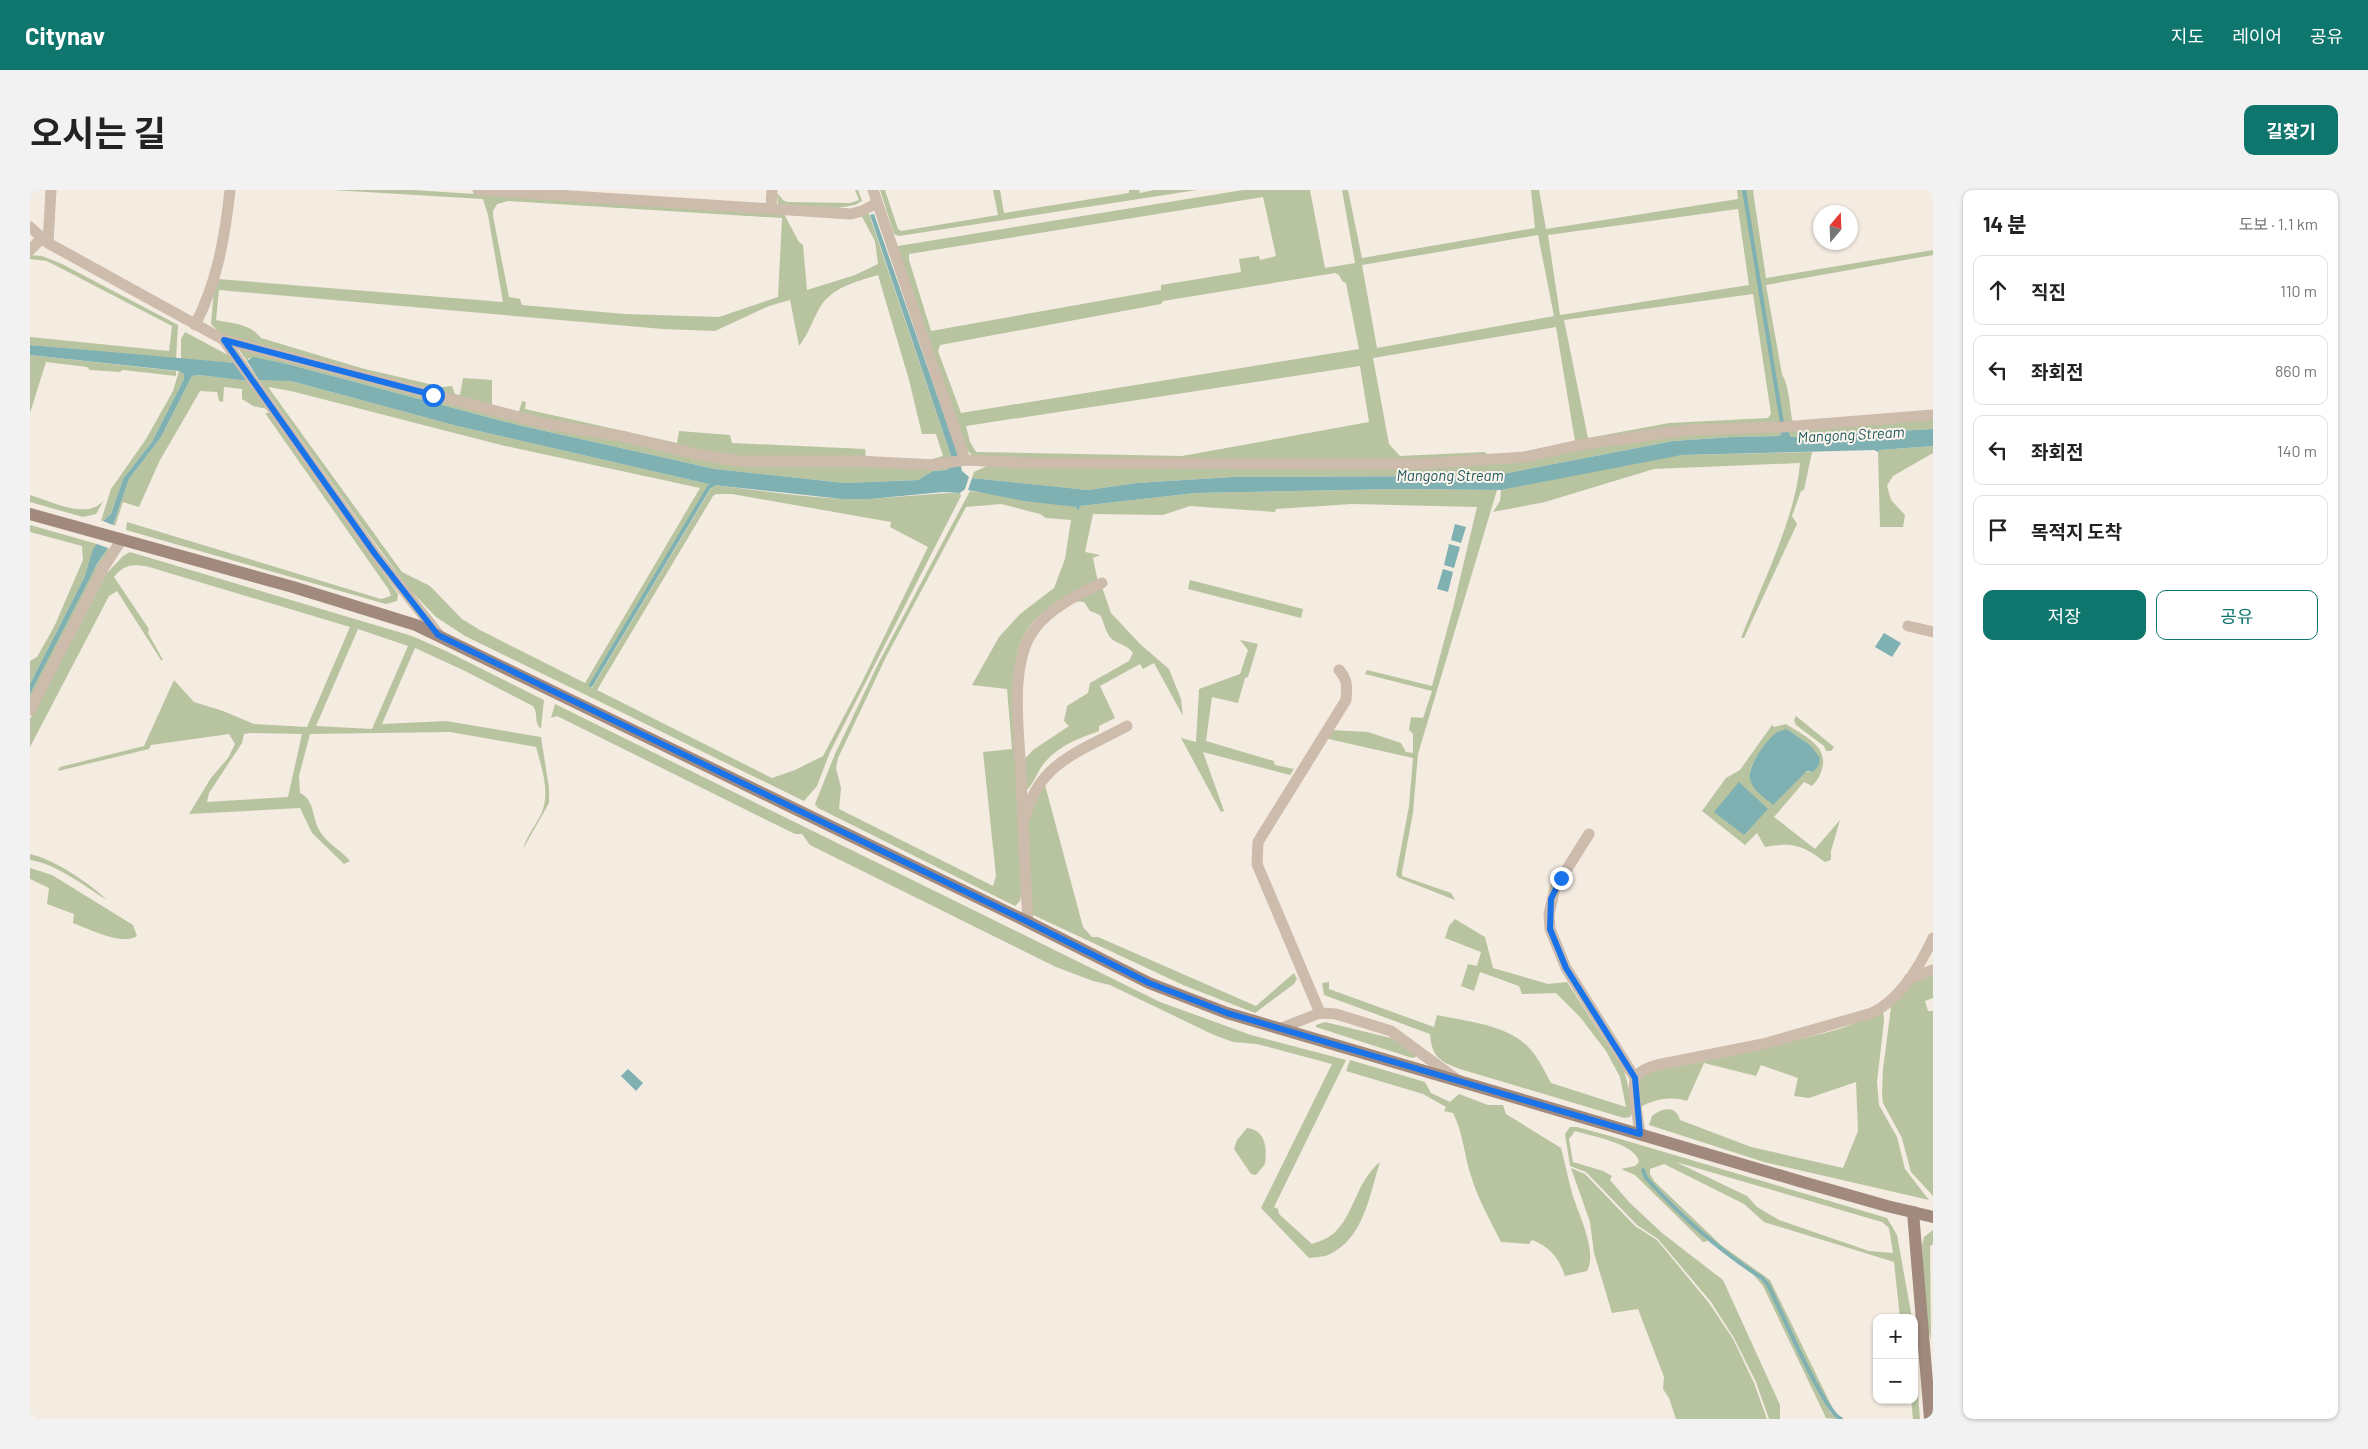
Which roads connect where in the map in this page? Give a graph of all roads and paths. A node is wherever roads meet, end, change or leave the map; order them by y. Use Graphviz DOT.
graph roads {
  1 [pos="51,190"];
  2 [pos="230,190"];
  3 [pos="478,190"];
  4 [pos="772,190"];
  5 [pos="873,190"];
  6 [pos="499,191"];
  7 [pos="589,193"];
  8 [pos="680,196"];
  9 [pos="877,203"];
  10 [pos="771,208"];
  11 [pos="30,227"];
  12 [pos="45,240"];
  13 [pos="30,250"];
  14 [pos="195,325"];
  15 [pos="224,340"];
  16 [pos="1933,415"];
  17 [pos="965,460"];
  18 [pos="30,514"];
  19 [pos="113,537"];
  20 [pos="1102,583"];
  21 [pos="1908,626"];
  22 [pos="1933,632"];
  23 [pos="438,635"];
  24 [pos="1339,670"];
  25 [pos="30,710"];
  26 [pos="1127,726"];
  27 [pos="1023,827"];
  28 [pos="1589,834"];
  29 [pos="1028,922"];
  30 [pos="1933,938"];
  31 [pos="1933,970"];
  32 [pos="1909,979"];
  33 [pos="1320,1013"];
  34 [pos="1279,1029"];
  35 [pos="1635,1078"];
  36 [pos="1460,1082"];
  37 [pos="1640,1134"];
  38 [pos="1913,1212"];
  39 [pos="1933,1217"];
  40 [pos="1930,1419"];
  1 -- 12 [label="street"];
  2 -- 14 [label="street"];
  3 -- 6 [label="street"];
  4 -- 10 [label="street"];
  5 -- 9 [label="street"];
  6 -- 7 [label="street"];
  7 -- 8 [label="street"];
  8 -- 10 [label="street"];
  9 -- 10 [label="street"];
  9 -- 17 [label="street"];
  11 -- 12 [label="street"];
  12 -- 13 [label="street"];
  12 -- 14 [label="street"];
  14 -- 15 [label="street"];
  15 -- 17 [label="street"];
  15 -- 23 [label="street"];
  16 -- 17 [label="street"];
  18 -- 19 [label="main road"];
  19 -- 23 [label="main road"];
  19 -- 25 [label="street"];
  20 -- 27 [label="street"];
  21 -- 22 [label="street"];
  23 -- 29 [label="main road"];
  24 -- 33 [label="street"];
  26 -- 27 [label="street"];
  27 -- 29 [label="street"];
  28 -- 35 [label="street"];
  29 -- 34 [label="main road"];
  30 -- 32 [label="street"];
  31 -- 32 [label="street"];
  32 -- 35 [label="street"];
  33 -- 34 [label="street"];
  33 -- 36 [label="street"];
  34 -- 36 [label="main road"];
  35 -- 37 [label="street"];
  36 -- 37 [label="main road"];
  37 -- 38 [label="main road"];
  38 -- 39 [label="main road"];
  38 -- 40 [label="main road"];
}
